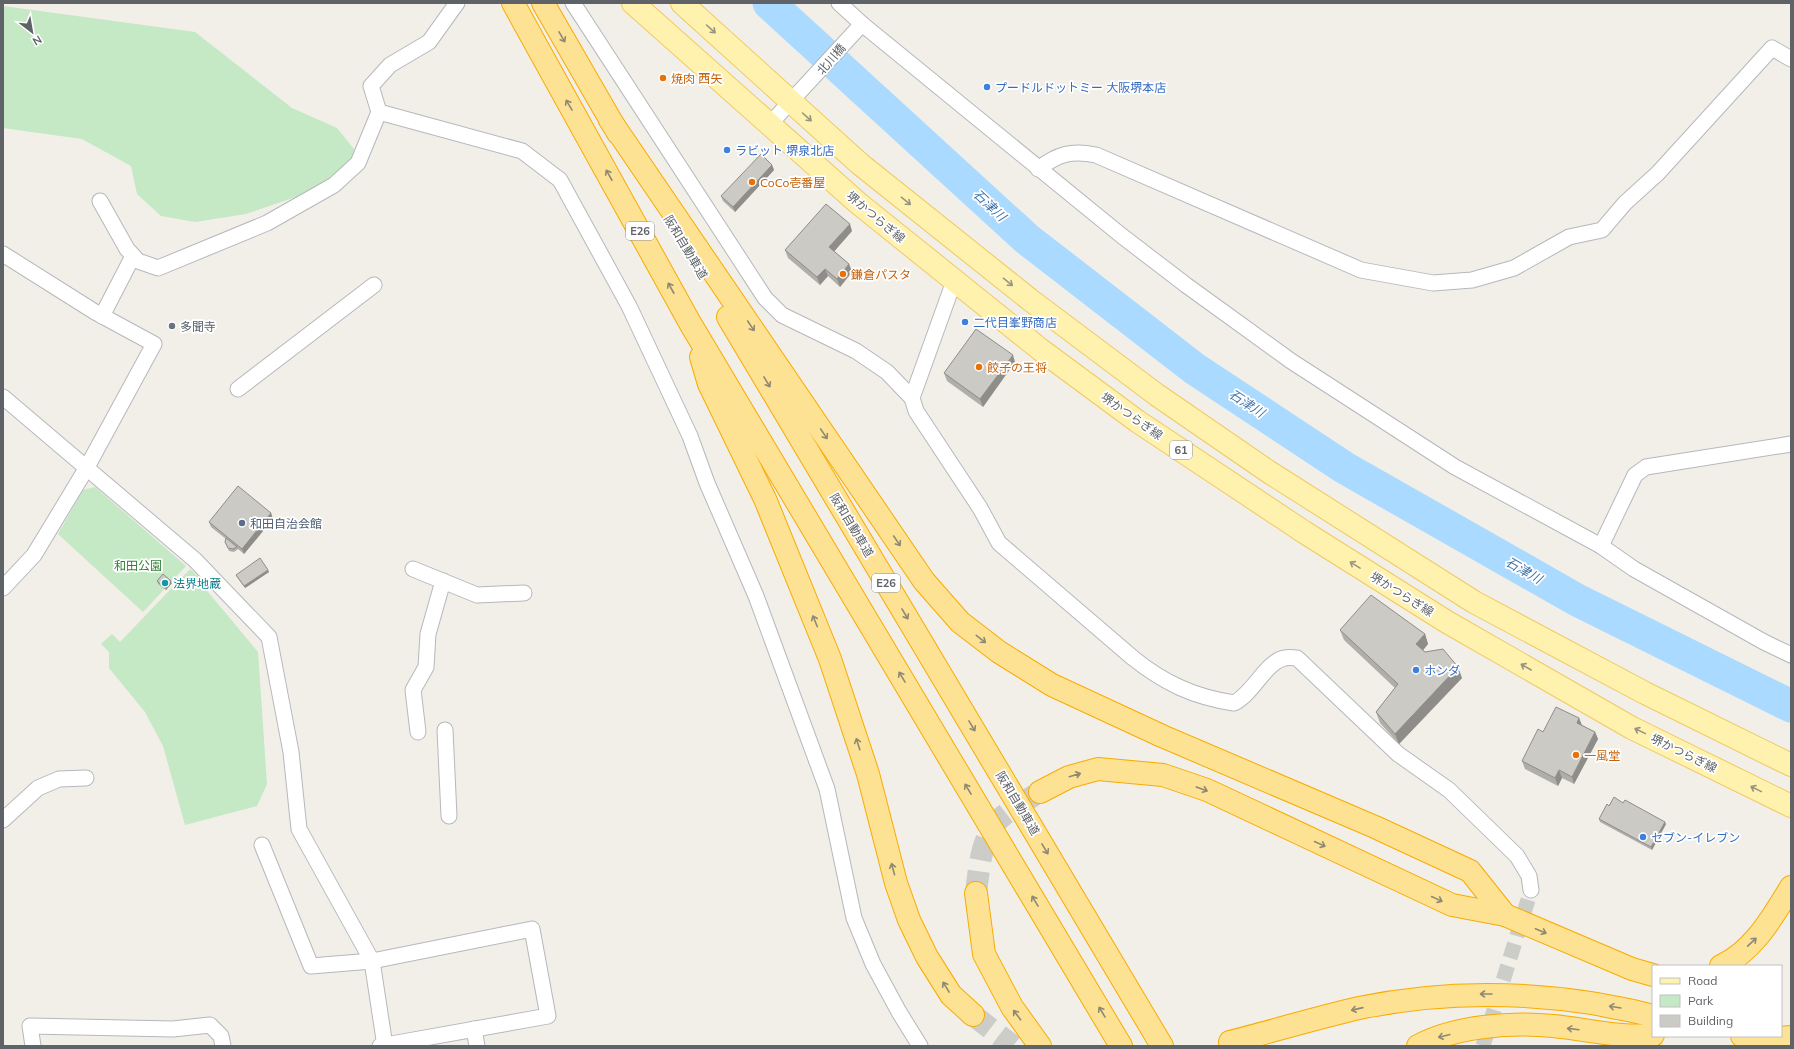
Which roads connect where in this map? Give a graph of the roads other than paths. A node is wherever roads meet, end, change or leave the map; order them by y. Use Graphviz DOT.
graph roads {
  1 [pos="457,3"];
  2 [pos="513,3"];
  3 [pos="543,3"];
  4 [pos="573,3"];
  5 [pos="633,3"];
  6 [pos="682,3"];
  7 [pos="839,3"];
  8 [pos="859,28"];
  9 [pos="1791,59"];
  10 [pos="799,94"];
  11 [pos="379,112"];
  12 [pos="610,120"];
  13 [pos="769,125"];
  14 [pos="1038,169"];
  15 [pos="100,201"];
  16 [pos="3,254"];
  17 [pos="133,256"];
  18 [pos="954,281"];
  19 [pos="374,285"];
  20 [pos="102,316"];
  21 [pos="690,322"];
  22 [pos="238,389"];
  23 [pos="3,397"];
  24 [pos="912,398"];
  25 [pos="1791,444"];
  26 [pos="86,469"];
  27 [pos="1601,546"];
  28 [pos="413,570"];
  29 [pos="442,581"];
  30 [pos="3,588"];
  31 [pos="524,593"];
  32 [pos="1791,655"];
  33 [pos="445,730"];
  34 [pos="418,732"];
  35 [pos="1791,765"];
  36 [pos="86,778"];
  37 [pos="1040,792"];
  38 [pos="1791,806"];
  39 [pos="449,816"];
  40 [pos="3,820"];
  41 [pos="262,845"];
  42 [pos="1791,887"];
  43 [pos="1531,890"];
  44 [pos="976,893"];
  45 [pos="1505,915"];
  46 [pos="372,961"];
  47 [pos="1724,965"];
  48 [pos="1652,975"];
  49 [pos="973,1015"];
  50 [pos="1652,1016"];
  51 [pos="474,1029"];
  52 [pos="1652,1035"];
  53 [pos="1748,1037"];
  54 [pos="1791,1037"];
  55 [pos="1230,1042"];
  56 [pos="33,1046"];
  57 [pos="223,1046"];
  58 [pos="383,1046"];
  59 [pos="477,1046"];
  60 [pos="920,1046"];
  61 [pos="1040,1046"];
  62 [pos="1121,1046"];
  63 [pos="1162,1046"];
  64 [pos="1418,1046"];
  1 -- 11 [label="street"];
  21 -- 2 [label="highway, E26, one-way"];
  3 -- 12 [label="highway, 阪和自動車道 / E26, one-way"];
  4 -- 24 [label="street"];
  5 -- 13 [label="main road, 堺かつらぎ線 / 61"];
  6 -- 10 [label="main road, 61, one-way"];
  7 -- 8 [label="street"];
  8 -- 10 [label="street, 北川橋"];
  8 -- 14 [label="street"];
  9 -- 14 [label="street"];
  10 -- 13 [label="street, 北川橋"];
  10 -- 35 [label="main road, 61, one-way"];
  11 -- 17 [label="street"];
  11 -- 60 [label="street"];
  12 -- 45 [label="highway, one-way"];
  12 -- 63 [label="highway, 阪和自動車道 / E26, one-way"];
  13 -- 18 [label="main road, 堺かつらぎ線 / 61"];
  14 -- 27 [label="street"];
  15 -- 17 [label="street"];
  16 -- 20 [label="street"];
  17 -- 20 [label="street"];
  18 -- 24 [label="street"];
  38 -- 18 [label="main road, 堺かつらぎ線 / 61, one-way"];
  19 -- 22 [label="street"];
  20 -- 26 [label="street"];
  49 -- 21 [label="highway, one-way"];
  62 -- 21 [label="highway, E26, one-way"];
  23 -- 26 [label="street"];
  24 -- 43 [label="street"];
  25 -- 27 [label="street"];
  26 -- 30 [label="street"];
  26 -- 46 [label="street"];
  27 -- 32 [label="street"];
  28 -- 29 [label="street"];
  29 -- 31 [label="street"];
  29 -- 34 [label="street"];
  33 -- 39 [label="street"];
  36 -- 40 [label="street"];
  37 -- 45 [label="highway, one-way"];
  41 -- 46 [label="street"];
  47 -- 42 [label="highway, one-way"];
  61 -- 44 [label="highway, one-way"];
  45 -- 48 [label="highway, one-way"];
  46 -- 51 [label="street"];
  46 -- 58 [label="street"];
  50 -- 55 [label="highway, one-way"];
  51 -- 58 [label="street"];
  51 -- 59 [label="street"];
  52 -- 64 [label="highway, one-way"];
  53 -- 54 [label="highway"];
  56 -- 57 [label="street"];
}
